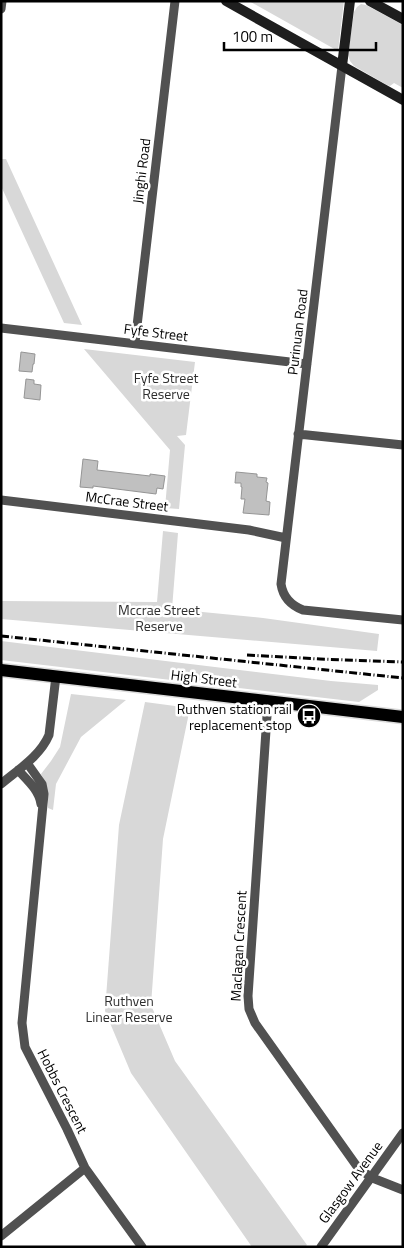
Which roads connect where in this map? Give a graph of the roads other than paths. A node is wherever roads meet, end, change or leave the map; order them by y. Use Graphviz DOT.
graph roads {
  1 [pos="2,1"];
  2 [pos="175,1"];
  3 [pos="226,1"];
  4 [pos="350,1"];
  5 [pos="370,1"];
  6 [pos="1,9"];
  7 [pos="403,20"];
  8 [pos="342,66"];
  9 [pos="403,100"];
  10 [pos="1,328"];
  11 [pos="134,343"];
  12 [pos="307,364"];
  13 [pos="298,434"];
  14 [pos="403,446"];
  15 [pos="1,500"];
  16 [pos="287,534"];
  17 [pos="403,620"];
  18 [pos="1,670"];
  19 [pos="56,676"];
  20 [pos="268,701"];
  21 [pos="403,717"];
  22 [pos="27,763"];
  23 [pos="18,770"];
  24 [pos="1,784"];
  25 [pos="42,809"];
  26 [pos="403,1133"];
  27 [pos="85,1168"];
  28 [pos="370,1177"];
  29 [pos="403,1190"];
  30 [pos="1,1236"];
  31 [pos="142,1247"];
  32 [pos="321,1247"];
  1 -- 6 [label="street"];
  2 -- 11 [label="street, Jinghi Road"];
  3 -- 8 [label="main road"];
  4 -- 8 [label="main road"];
  5 -- 7 [label="main road"];
  8 -- 9 [label="main road"];
  8 -- 12 [label="street, Purinuan Road"];
  10 -- 11 [label="street, Fyfe Street"];
  11 -- 12 [label="street, Fyfe Street"];
  12 -- 13 [label="street, Purinuan Road"];
  13 -- 14 [label="street"];
  13 -- 16 [label="street, Purinuan Road"];
  15 -- 16 [label="street, McCrae Street"];
  16 -- 17 [label="street, Purinuan Road"];
  18 -- 19 [label="main road, High Street"];
  19 -- 20 [label="main road, High Street"];
  19 -- 22 [label="street"];
  20 -- 21 [label="main road, High Street"];
  20 -- 28 [label="street, Maclagan Crescent"];
  22 -- 23 [label="street"];
  22 -- 25 [label="street, Hobbs Crescent"];
  23 -- 24 [label="street"];
  23 -- 25 [label="street, Hobbs Crescent"];
  25 -- 27 [label="street, Hobbs Crescent"];
  26 -- 28 [label="street, Glasgow Avenue"];
  27 -- 30 [label="street"];
  27 -- 31 [label="street, Hobbs Crescent"];
  28 -- 29 [label="street, Maclagan Crescent"];
  28 -- 32 [label="street, Glasgow Avenue"];
}
